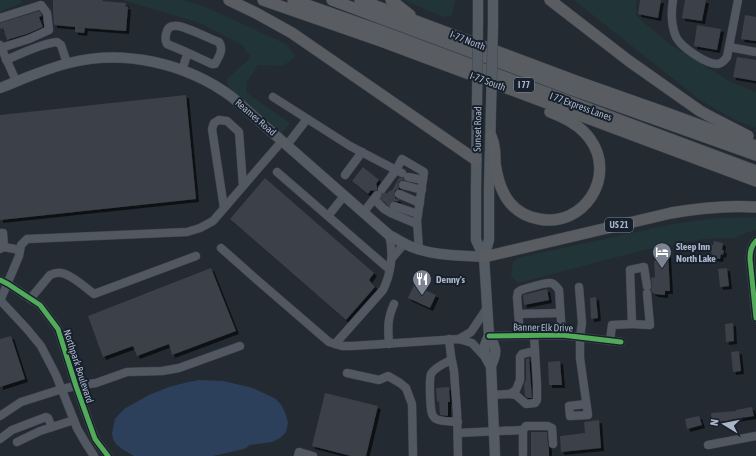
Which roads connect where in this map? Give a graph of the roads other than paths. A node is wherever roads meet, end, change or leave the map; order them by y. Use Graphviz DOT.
graph roads {
  1 [pos="229,0"];
  2 [pos="263,0"];
  3 [pos="293,0"];
  4 [pos="332,0"];
  5 [pos="360,0"];
  6 [pos="391,0"];
  7 [pos="478,0"];
  8 [pos="493,0"];
  9 [pos="550,0"];
  10 [pos="673,0"];
  11 [pos="738,0"];
  12 [pos="0,18"];
  13 [pos="422,23"];
  14 [pos="1,47"];
  15 [pos="729,47"];
  16 [pos="186,52"];
  17 [pos="756,52"];
  18 [pos="6,60"];
  19 [pos="67,63"];
  20 [pos="182,70"];
  21 [pos="16,81"];
  22 [pos="0,88"];
  23 [pos="525,95"];
  24 [pos="273,97"];
  25 [pos="307,119"];
  26 [pos="491,136"];
  27 [pos="756,140"];
  28 [pos="285,143"];
  29 [pos="756,146"];
  30 [pos="362,152"];
  31 [pos="756,155"];
  32 [pos="476,160"];
  33 [pos="756,171"];
  34 [pos="277,172"];
  35 [pos="402,173"];
  36 [pos="345,175"];
  37 [pos="423,180"];
  38 [pos="397,181"];
  39 [pos="756,181"];
  40 [pos="243,186"];
  41 [pos="422,190"];
  42 [pos="387,194"];
  43 [pos="344,196"];
  44 [pos="420,203"];
  45 [pos="756,207"];
  46 [pos="224,208"];
  47 [pos="363,213"];
  48 [pos="418,214"];
  49 [pos="328,216"];
  50 [pos="417,224"];
  51 [pos="0,233"];
  52 [pos="389,235"];
  53 [pos="756,241"];
  54 [pos="404,244"];
  55 [pos="2,248"];
  56 [pos="221,248"];
  57 [pos="20,250"];
  58 [pos="419,250"];
  59 [pos="196,256"];
  60 [pos="484,257"];
  61 [pos="392,258"];
  62 [pos="389,269"];
  63 [pos="0,280"];
  64 [pos="8,284"];
  65 [pos="579,287"];
  66 [pos="30,299"];
  67 [pos="0,300"];
  68 [pos="394,304"];
  69 [pos="487,308"];
  70 [pos="560,313"];
  71 [pos="518,314"];
  72 [pos="756,318"];
  73 [pos="632,324"];
  74 [pos="520,335"];
  75 [pos="534,335"];
  76 [pos="562,335"];
  77 [pos="489,336"];
  78 [pos="580,337"];
  79 [pos="449,339"];
  80 [pos="459,339"];
  81 [pos="610,341"];
  82 [pos="621,342"];
  83 [pos="335,344"];
  84 [pos="390,344"];
  85 [pos="240,346"];
  86 [pos="535,350"];
  87 [pos="485,357"];
  88 [pos="451,360"];
  89 [pos="491,366"];
  90 [pos="347,373"];
  91 [pos="76,386"];
  92 [pos="62,389"];
  93 [pos="510,394"];
  94 [pos="492,395"];
  95 [pos="586,404"];
  96 [pos="0,416"];
  97 [pos="74,420"];
  98 [pos="458,422"];
  99 [pos="52,427"];
  100 [pos="523,430"];
  101 [pos="494,431"];
  102 [pos="458,434"];
  103 [pos="756,436"];
  104 [pos="0,439"];
  105 [pos="16,442"];
  106 [pos="553,444"];
  107 [pos="708,445"];
  108 [pos="523,454"];
  109 [pos="94,456"];
  110 [pos="108,456"];
  111 [pos="298,456"];
  112 [pos="313,456"];
  113 [pos="413,456"];
  114 [pos="458,456"];
  115 [pos="495,456"];
  1 -- 32 [label="highway"];
  2 -- 23 [label="highway, I-77 South / I 77"];
  3 -- 33 [label="highway, I 77 Express Lanes / I 77"];
  4 -- 31 [label="highway, I 77 Express Lanes / I 77"];
  5 -- 13 [label="highway, I-77 North / I 77"];
  6 -- 13 [label="highway"];
  7 -- 32 [label="main road, Sunset Road, bridge"];
  8 -- 26 [label="main road, Sunset Road, bridge"];
  9 -- 27 [label="highway"];
  10 -- 15 [label="street"];
  11 -- 15 [label="street"];
  12 -- 14 [label="street"];
  13 -- 29 [label="highway, I-77 North / I 77"];
  14 -- 18 [label="street"];
  15 -- 17 [label="street"];
  16 -- 16 [label="street"];
  16 -- 20 [label="street"];
  18 -- 19 [label="street"];
  18 -- 21 [label="street"];
  19 -- 20 [label="main road, Reames Road"];
  19 -- 21 [label="main road, Reames Road"];
  20 -- 28 [label="main road, Reames Road"];
  21 -- 22 [label="main road, Reames Road"];
  23 -- 26 [label="highway"];
  23 -- 39 [label="highway, I-77 South / I 77"];
  24 -- 25 [label="street"];
  25 -- 28 [label="street"];
  25 -- 30 [label="street"];
  26 -- 60 [label="main road, Sunset Road"];
  28 -- 40 [label="street"];
  28 -- 43 [label="main road, Reames Road"];
  30 -- 35 [label="street"];
  30 -- 36 [label="street"];
  32 -- 60 [label="main road, Sunset Road"];
  34 -- 49 [label="street"];
  35 -- 37 [label="street"];
  35 -- 37 [label="street"];
  35 -- 38 [label="street"];
  37 -- 41 [label="street"];
  38 -- 41 [label="street"];
  38 -- 42 [label="street"];
  40 -- 46 [label="street"];
  40 -- 46 [label="street"];
  41 -- 44 [label="street"];
  42 -- 44 [label="street"];
  42 -- 47 [label="street"];
  42 -- 48 [label="street"];
  42 -- 50 [label="street"];
  43 -- 47 [label="main road, Reames Road"];
  43 -- 49 [label="street"];
  44 -- 48 [label="street"];
  45 -- 60 [label="highway, US 21"];
  46 -- 57 [label="street"];
  47 -- 52 [label="main road, Reames Road"];
  48 -- 50 [label="street"];
  49 -- 62 [label="street"];
  50 -- 58 [label="street"];
  51 -- 55 [label="street"];
  52 -- 54 [label="main road, Reames Road"];
  52 -- 61 [label="street"];
  53 -- 72 [label="street"];
  54 -- 58 [label="main road, Reames Road"];
  54 -- 61 [label="street"];
  55 -- 57 [label="street"];
  56 -- 83 [label="street"];
  57 -- 64 [label="street"];
  58 -- 60 [label="main road, Reames Road"];
  59 -- 66 [label="street"];
  60 -- 69 [label="main road, Sunset Road"];
  61 -- 62 [label="street"];
  62 -- 83 [label="street"];
  63 -- 64 [label="street, Northpark Boulevard"];
  64 -- 66 [label="street, Northpark Boulevard"];
  64 -- 67 [label="street"];
  65 -- 78 [label="street"];
  66 -- 91 [label="street, Northpark Boulevard"];
  67 -- 92 [label="street"];
  68 -- 84 [label="street"];
  69 -- 77 [label="main road, Sunset Road"];
  69 -- 80 [label="street"];
  70 -- 71 [label="street"];
  70 -- 71 [label="street"];
  70 -- 76 [label="street"];
  71 -- 74 [label="street"];
  73 -- 73 [label="street"];
  73 -- 81 [label="street"];
  74 -- 75 [label="street, Banner Elk Drive"];
  74 -- 77 [label="street, Banner Elk Drive"];
  75 -- 76 [label="street, Banner Elk Drive"];
  75 -- 86 [label="street"];
  76 -- 78 [label="street, Banner Elk Drive"];
  77 -- 87 [label="main road, Sunset Road"];
  77 -- 89 [label="main road, Sunset Road"];
  78 -- 81 [label="street, Banner Elk Drive"];
  78 -- 95 [label="street"];
  79 -- 80 [label="street"];
  79 -- 84 [label="street"];
  79 -- 88 [label="street"];
  80 -- 87 [label="street"];
  81 -- 82 [label="street, Banner Elk Drive"];
  83 -- 84 [label="street"];
  85 -- 91 [label="street"];
  86 -- 93 [label="street"];
  86 -- 93 [label="street"];
  87 -- 89 [label="main road"];
  88 -- 98 [label="street"];
  88 -- 98 [label="street"];
  89 -- 94 [label="main road, Sunset Road"];
  90 -- 113 [label="street"];
  91 -- 92 [label="street"];
  91 -- 110 [label="street, Northpark Boulevard"];
  92 -- 96 [label="street"];
  92 -- 97 [label="street"];
  93 -- 94 [label="street"];
  94 -- 101 [label="main road, Sunset Road"];
  97 -- 99 [label="street"];
  97 -- 109 [label="street"];
  98 -- 102 [label="street"];
  99 -- 104 [label="street"];
  99 -- 105 [label="street"];
  100 -- 101 [label="street"];
  100 -- 106 [label="street"];
  100 -- 108 [label="street"];
  101 -- 102 [label="street"];
  101 -- 115 [label="main road, Sunset Road"];
  102 -- 114 [label="street"];
  103 -- 107 [label="street"];
  111 -- 112 [label="street"];
}
